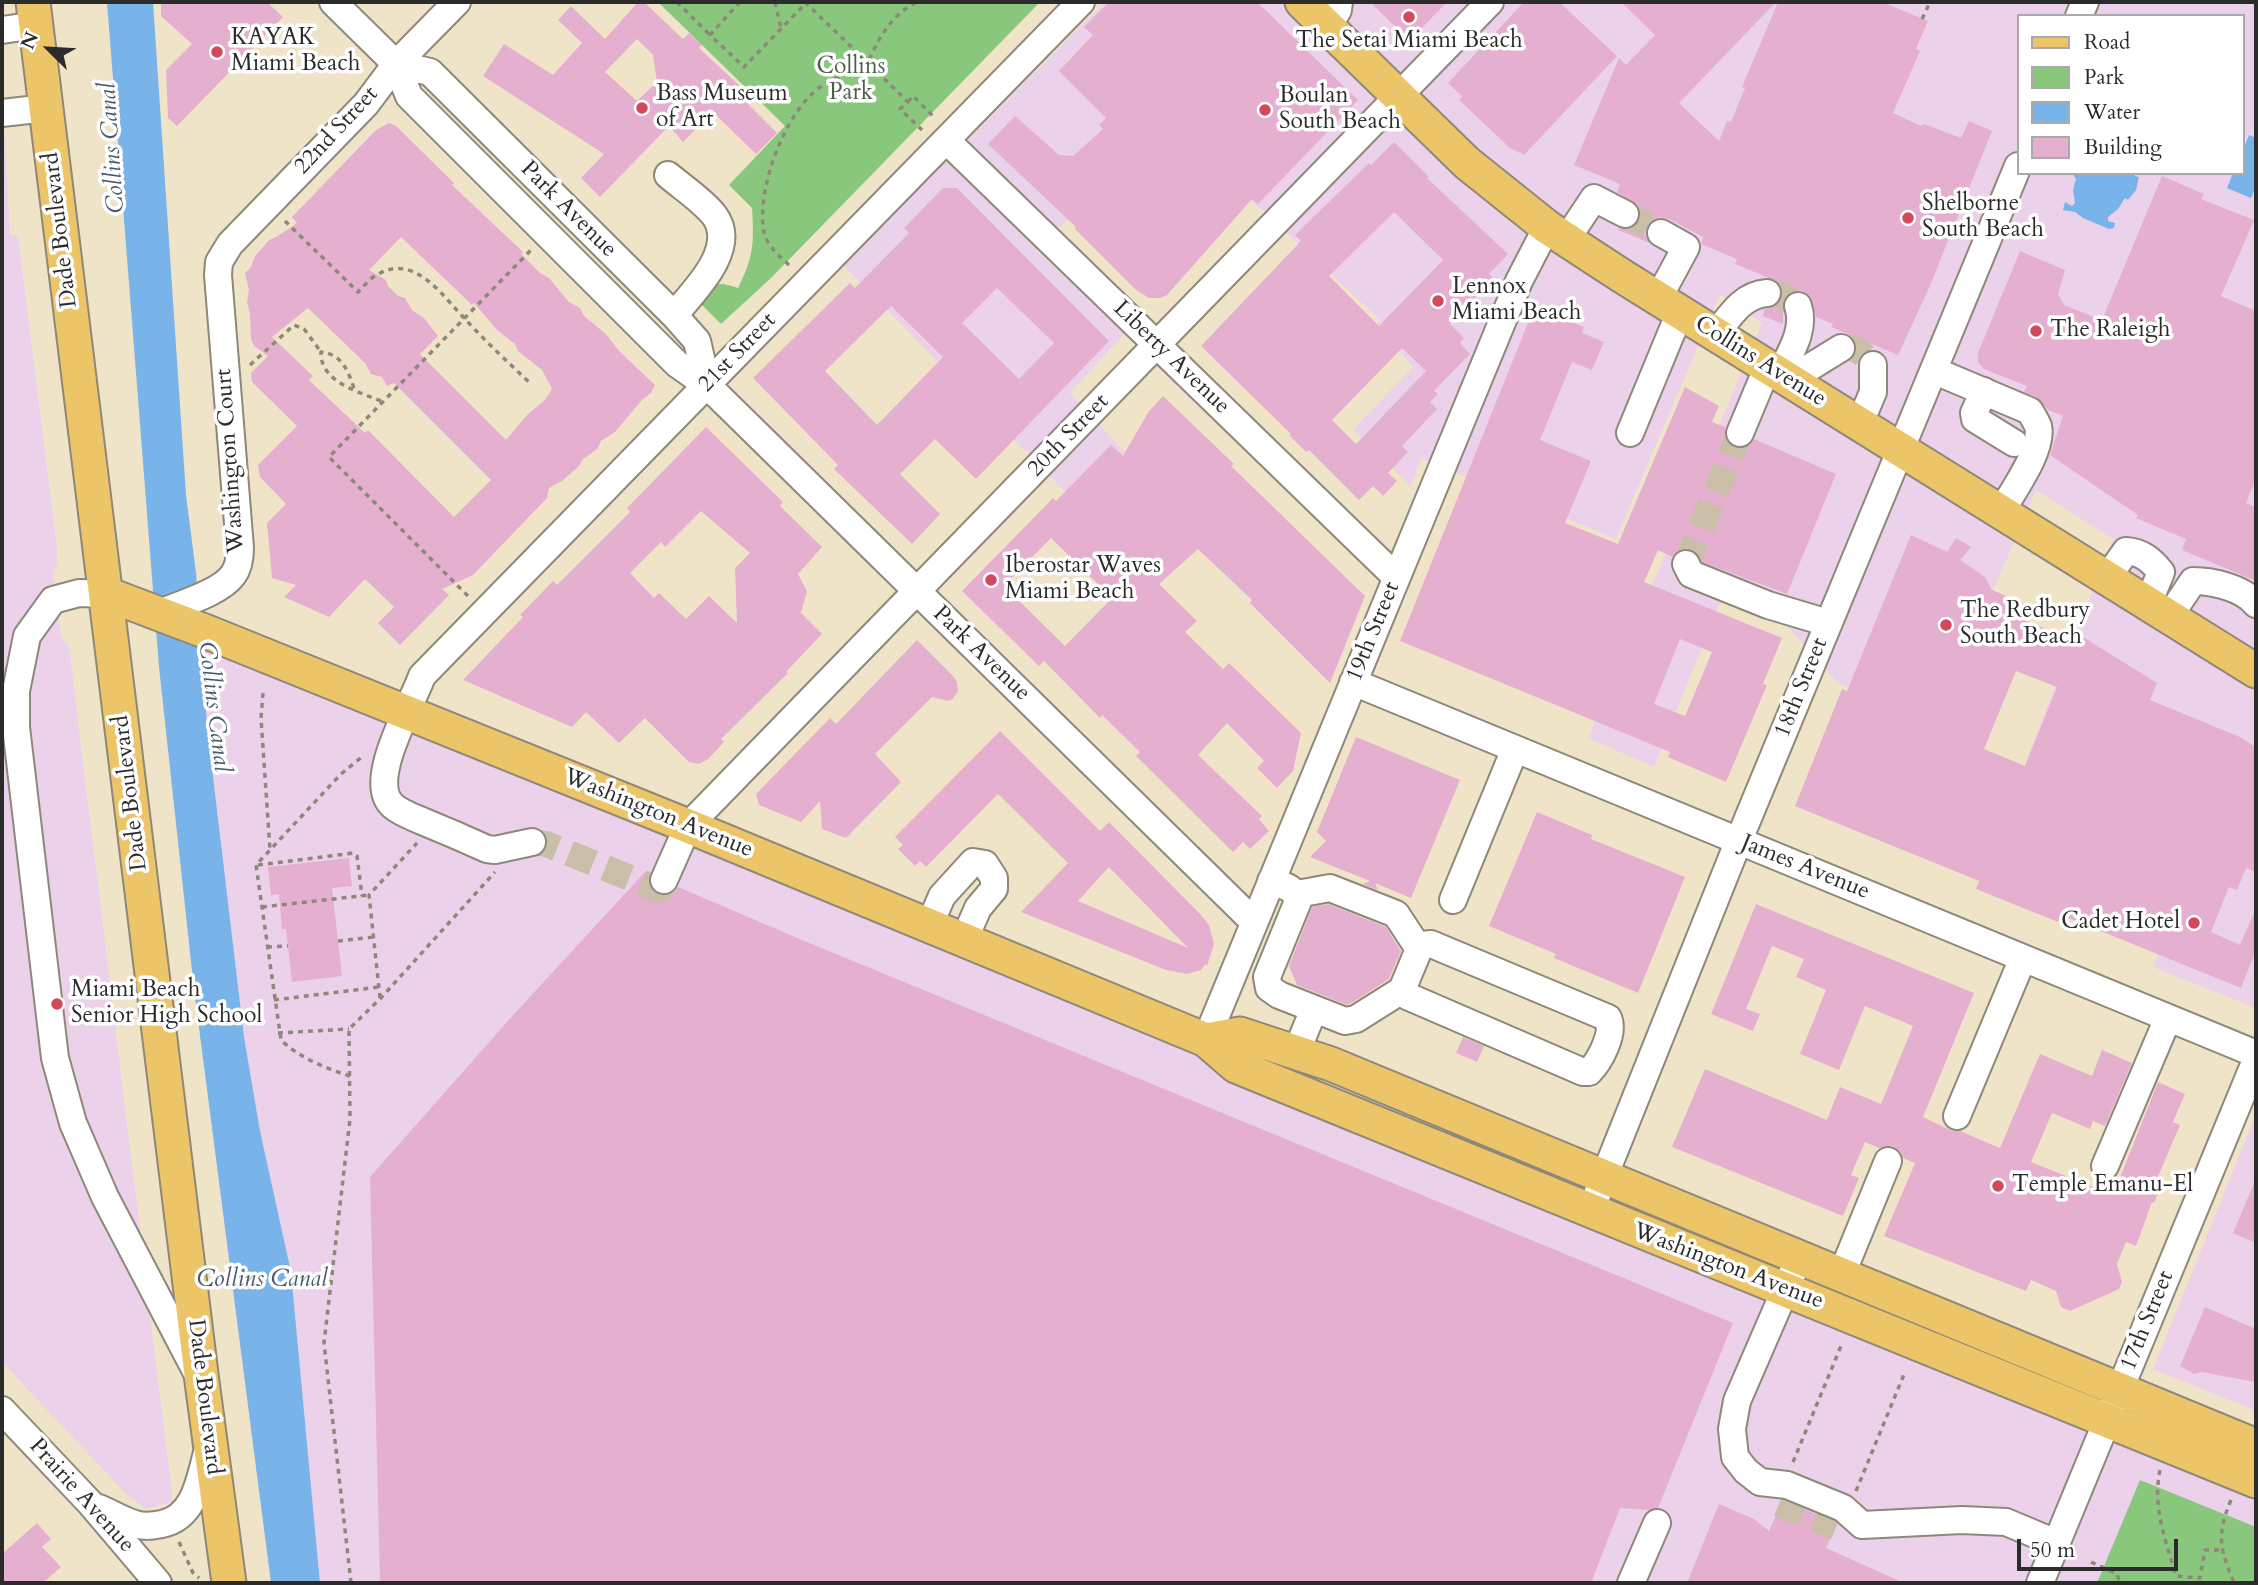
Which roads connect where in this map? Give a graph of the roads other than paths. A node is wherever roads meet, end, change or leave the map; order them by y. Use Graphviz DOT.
graph roads {
  1 [pos="333,2"];
  2 [pos="457,2"];
  3 [pos="1081,2"];
  4 [pos="1302,2"];
  5 [pos="1490,2"];
  6 [pos="35,14"];
  7 [pos="1334,14"];
  8 [pos="2,30"];
  9 [pos="396,64"];
  10 [pos="1397,95"];
  11 [pos="46,108"];
  12 [pos="2,113"];
  13 [pos="934,129"];
  14 [pos="2016,171"];
  15 [pos="668,175"];
  16 [pos="1625,214"];
  17 [pos="1556,233"];
  18 [pos="1661,233"];
  19 [pos="219,262"];
  20 [pos="1767,293"];
  21 [pos="1669,306"];
  22 [pos="1798,306"];
  23 [pos="674,315"];
  24 [pos="1716,334"];
  25 [pos="1157,344"];
  26 [pos="1840,348"];
  27 [pos="1873,365"];
  28 [pos="1935,371"];
  29 [pos="1781,374"];
  30 [pos="707,385"];
  31 [pos="1984,391"];
  32 [pos="1860,424"];
  33 [pos="1630,433"];
  34 [pos="1740,433"];
  35 [pos="2014,443"];
  36 [pos="1902,450"];
  37 [pos="2001,512"];
  38 [pos="1686,564"];
  39 [pos="1396,577"];
  40 [pos="917,592"];
  41 [pos="107,594"];
  42 [pos="2256,604"];
  43 [pos="2158,610"];
  44 [pos="157,612"];
  45 [pos="1828,623"];
  46 [pos="2256,671"];
  47 [pos="1353,682"];
  48 [pos="407,713"];
  49 [pos="1515,749"];
  50 [pos="688,826"];
  51 [pos="1739,841"];
  52 [pos="532,842"];
  53 [pos="664,880"];
  54 [pos="1272,881"];
  55 [pos="1297,894"];
  56 [pos="1454,900"];
  57 [pos="1254,922"];
  58 [pos="929,926"];
  59 [pos="964,940"];
  60 [pos="1419,949"];
  61 [pos="2023,958"];
  62 [pos="1402,990"];
  63 [pos="1314,1009"];
  64 [pos="2168,1018"];
  65 [pos="1206,1040"];
  66 [pos="1296,1053"];
  67 [pos="2256,1057"];
  68 [pos="1957,1116"];
  69 [pos="1888,1161"];
  70 [pos="2105,1166"];
  71 [pos="1602,1178"];
  72 [pos="1590,1212"];
  73 [pos="1799,1258"];
  74 [pos="1841,1276"];
  75 [pos="1786,1289"];
  76 [pos="202,1382"];
  77 [pos="2113,1405"];
  78 [pos="2,1410"];
  79 [pos="210,1443"];
  80 [pos="2256,1446"];
  81 [pos="1760,1482"];
  82 [pos="2244,1489"];
  83 [pos="91,1504"];
  84 [pos="1779,1504"];
  85 [pos="1657,1523"];
  86 [pos="2056,1543"];
  87 [pos="204,1578"];
  88 [pos="158,1583"];
  89 [pos="1631,1583"];
  90 [pos="2040,1583"];
  1 -- 9 [label="street, Park Avenue"];
  2 -- 9 [label="street, 22nd Street"];
  3 -- 13 [label="street, 21st Street"];
  4 -- 7 [label="main road, Collins Avenue"];
  5 -- 10 [label="street, 20th Street"];
  6 -- 8 [label="street"];
  6 -- 11 [label="main road, Dade Boulevard"];
  7 -- 10 [label="main road, Collins Avenue"];
  9 -- 19 [label="street, 22nd Street"];
  9 -- 23 [label="street, Park Avenue"];
  9 -- 30 [label="street, Park Avenue"];
  10 -- 17 [label="main road, Collins Avenue"];
  10 -- 25 [label="street, 20th Street"];
  11 -- 12 [label="street"];
  11 -- 41 [label="main road, Dade Boulevard"];
  13 -- 25 [label="street, Liberty Avenue"];
  13 -- 30 [label="street, 21st Street"];
  14 -- 28 [label="street, 18th Street"];
  15 -- 23 [label="street"];
  16 -- 17 [label="street, 19th Street"];
  17 -- 21 [label="main road, Collins Avenue"];
  17 -- 39 [label="street, 19th Street"];
  18 -- 21 [label="street"];
  19 -- 44 [label="street, Washington Court"];
  20 -- 24 [label="street"];
  21 -- 24 [label="main road, Collins Avenue"];
  21 -- 33 [label="street"];
  22 -- 29 [label="street"];
  23 -- 30 [label="street, Park Avenue"];
  24 -- 29 [label="main road, Collins Avenue"];
  25 -- 39 [label="street, Liberty Avenue"];
  25 -- 40 [label="street, 20th Street"];
  26 -- 29 [label="street"];
  27 -- 32 [label="street"];
  28 -- 31 [label="street"];
  28 -- 36 [label="street, 18th Street"];
  29 -- 32 [label="main road, Collins Avenue"];
  29 -- 34 [label="street"];
  30 -- 40 [label="street, Park Avenue"];
  30 -- 48 [label="street, 21st Street"];
  31 -- 35 [label="street"];
  31 -- 37 [label="street"];
  32 -- 36 [label="main road, Collins Avenue"];
  36 -- 37 [label="main road, Collins Avenue"];
  36 -- 45 [label="street, 18th Street"];
  37 -- 43 [label="main road, Collins Avenue"];
  38 -- 45 [label="street"];
  39 -- 47 [label="street, 19th Street"];
  40 -- 50 [label="street, 20th Street"];
  40 -- 57 [label="street, Park Avenue"];
  41 -- 44 [label="main road, Washington Avenue"];
  41 -- 76 [label="main road, Dade Boulevard"];
  41 -- 76 [label="street"];
  42 -- 43 [label="street"];
  43 -- 46 [label="main road, Collins Avenue"];
  44 -- 48 [label="main road, Washington Avenue"];
  45 -- 51 [label="street, 18th Street"];
  47 -- 49 [label="street, James Avenue"];
  47 -- 54 [label="street, 19th Street"];
  48 -- 50 [label="main road, Washington Avenue"];
  48 -- 52 [label="street, 21st Street"];
  49 -- 51 [label="street, James Avenue"];
  49 -- 56 [label="street"];
  50 -- 53 [label="street, 20th Street"];
  50 -- 58 [label="main road, Washington Avenue"];
  51 -- 61 [label="street, James Avenue"];
  51 -- 71 [label="street, 18th Street"];
  54 -- 55 [label="street"];
  54 -- 57 [label="street, 19th Street"];
  55 -- 60 [label="street"];
  55 -- 63 [label="street"];
  57 -- 65 [label="street, 19th Street"];
  58 -- 59 [label="main road, Washington Avenue"];
  58 -- 59 [label="street"];
  59 -- 65 [label="main road, Washington Avenue"];
  60 -- 62 [label="street"];
  60 -- 62 [label="street"];
  61 -- 64 [label="street, James Avenue"];
  61 -- 68 [label="street"];
  62 -- 63 [label="street"];
  63 -- 66 [label="street"];
  64 -- 67 [label="street, James Avenue"];
  64 -- 70 [label="street"];
  65 -- 66 [label="main road, Washington Avenue"];
  65 -- 72 [label="main road, Washington Avenue"];
  66 -- 71 [label="main road, Washington Avenue"];
  67 -- 77 [label="street, 17th Street"];
  69 -- 74 [label="street"];
  71 -- 72 [label="street, 18th Street"];
  71 -- 73 [label="main road, Washington Avenue"];
  72 -- 75 [label="main road, Washington Avenue"];
  73 -- 74 [label="main road, Washington Avenue"];
  73 -- 75 [label="street"];
  74 -- 77 [label="main road, Washington Avenue"];
  75 -- 77 [label="main road, Washington Avenue"];
  75 -- 81 [label="street"];
  76 -- 79 [label="main road, Dade Boulevard"];
  77 -- 80 [label="main road, Washington Avenue"];
  77 -- 82 [label="main road, Washington Avenue"];
  77 -- 86 [label="street, 17th Street"];
  78 -- 83 [label="street, Prairie Avenue"];
  79 -- 83 [label="street"];
  79 -- 87 [label="main road, Dade Boulevard"];
  81 -- 84 [label="street"];
  81 -- 86 [label="street"];
  83 -- 88 [label="street, Prairie Avenue"];
  85 -- 89 [label="street"];
  86 -- 90 [label="street, 17th Street"];
}
